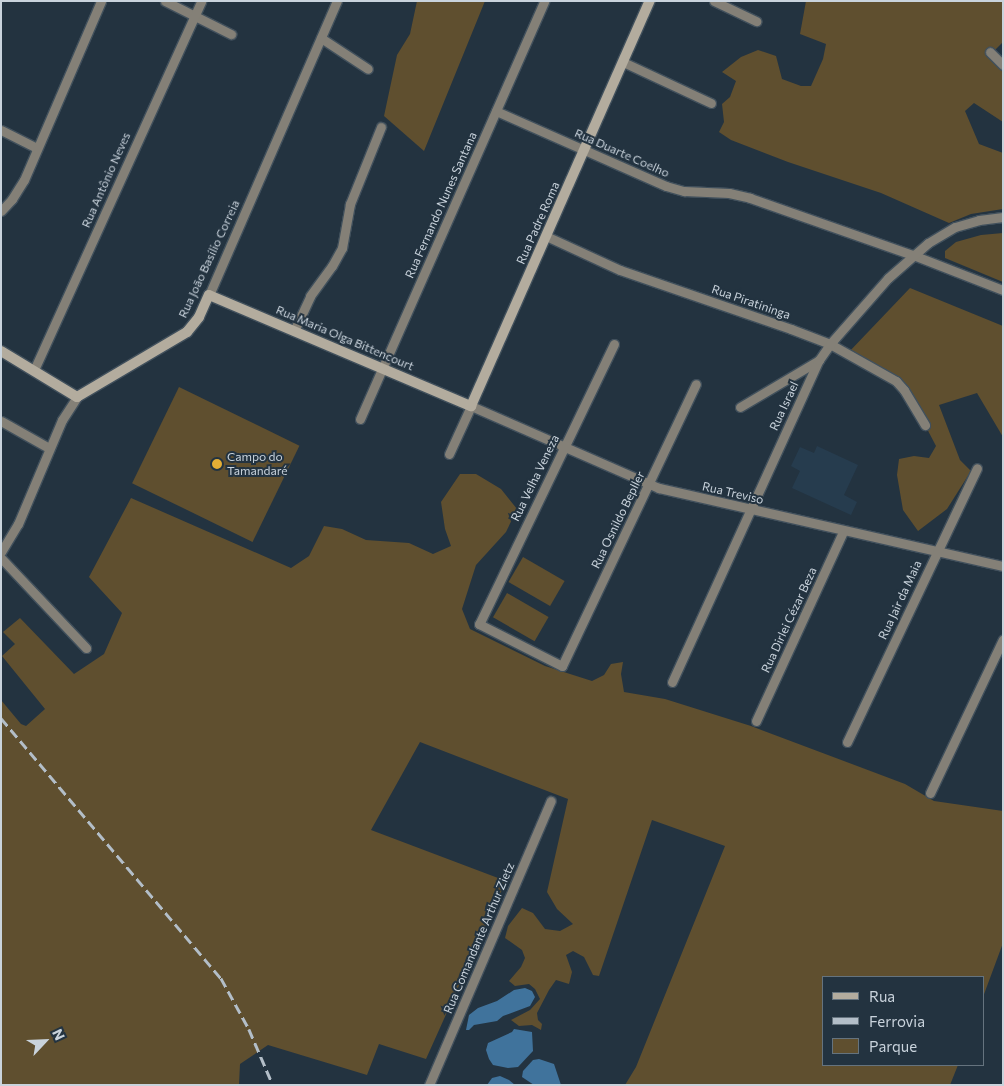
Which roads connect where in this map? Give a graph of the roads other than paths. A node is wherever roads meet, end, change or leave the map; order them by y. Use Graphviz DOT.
graph roads {
  1 [pos="101,1"];
  2 [pos="165,1"];
  3 [pos="201,1"];
  4 [pos="337,1"];
  5 [pos="544,1"];
  6 [pos="650,1"];
  7 [pos="714,1"];
  8 [pos="194,16"];
  9 [pos="756,21"];
  10 [pos="231,34"];
  11 [pos="321,38"];
  12 [pos="990,52"];
  13 [pos="623,62"];
  14 [pos="1003,65"];
  15 [pos="368,69"];
  16 [pos="711,103"];
  17 [pos="496,112"];
  18 [pos="381,127"];
  19 [pos="1,130"];
  20 [pos="37,148"];
  21 [pos="584,150"];
  22 [pos="1,211"];
  23 [pos="1003,217"];
  24 [pos="546,236"];
  25 [pos="913,255"];
  26 [pos="1003,290"];
  27 [pos="209,295"];
  28 [pos="294,330"];
  29 [pos="614,344"];
  30 [pos="830,344"];
  31 [pos="1,352"];
  32 [pos="819,360"];
  33 [pos="383,368"];
  34 [pos="34,370"];
  35 [pos="696,384"];
  36 [pos="77,398"];
  37 [pos="471,406"];
  38 [pos="740,407"];
  39 [pos="360,419"];
  40 [pos="1,421"];
  41 [pos="925,425"];
  42 [pos="564,447"];
  43 [pos="49,448"];
  44 [pos="449,454"];
  45 [pos="977,468"];
  46 [pos="648,484"];
  47 [pos="751,510"];
  48 [pos="844,530"];
  49 [pos="938,551"];
  50 [pos="1,552"];
  51 [pos="1,558"];
  52 [pos="1003,566"];
  53 [pos="1003,639"];
  54 [pos="86,648"];
  55 [pos="562,666"];
  56 [pos="672,682"];
  57 [pos="756,721"];
  58 [pos="847,742"];
  59 [pos="930,793"];
  60 [pos="551,801"];
  61 [pos="430,1085"];
  1 -- 20 [label="street"];
  2 -- 8 [label="street"];
  3 -- 8 [label="street, Rua Antônio Neves"];
  4 -- 11 [label="street, Rua João Basílio Correia"];
  5 -- 17 [label="street, Rua Fernando Nunes Santana"];
  6 -- 13 [label="street, Rua Padre Roma"];
  7 -- 9 [label="street"];
  8 -- 10 [label="street"];
  8 -- 34 [label="street, Rua Antônio Neves"];
  11 -- 15 [label="street"];
  11 -- 27 [label="street, Rua João Basílio Correia"];
  12 -- 14 [label="street"];
  13 -- 16 [label="street"];
  13 -- 21 [label="street, Rua Padre Roma"];
  17 -- 21 [label="street, Rua Duarte Coelho"];
  17 -- 33 [label="street, Rua Fernando Nunes Santana"];
  18 -- 28 [label="street"];
  19 -- 20 [label="street"];
  20 -- 22 [label="street"];
  21 -- 24 [label="street, Rua Padre Roma"];
  21 -- 25 [label="street, Rua Duarte Coelho"];
  23 -- 25 [label="street, Rua Israel"];
  24 -- 30 [label="street, Rua Piratininga"];
  24 -- 37 [label="street, Rua Padre Roma"];
  25 -- 26 [label="street, Rua Duarte Coelho"];
  25 -- 30 [label="street, Rua Israel"];
  27 -- 28 [label="street, Rua Maria Olga Bittencourt"];
  27 -- 36 [label="street, Rua João Basílio Correia"];
  28 -- 33 [label="street, Rua Maria Olga Bittencourt"];
  29 -- 42 [label="street, Rua Velha Veneza"];
  30 -- 32 [label="street, Rua Israel"];
  30 -- 41 [label="street, Rua Piratininga"];
  31 -- 34 [label="street"];
  32 -- 38 [label="street"];
  32 -- 47 [label="street, Rua Israel"];
  33 -- 37 [label="street, Rua Maria Olga Bittencourt"];
  33 -- 39 [label="street, Rua Fernando Nunes Santana"];
  34 -- 36 [label="street"];
  35 -- 46 [label="street, Rua Osnildo Bepller"];
  36 -- 43 [label="street, Rua João Basílio Correia"];
  37 -- 42 [label="street, Rua Treviso"];
  37 -- 44 [label="street, Rua Padre Roma"];
  40 -- 43 [label="street"];
  42 -- 46 [label="street, Rua Treviso"];
  42 -- 55 [label="street, Rua Velha Veneza"];
  43 -- 50 [label="street, Rua João Basílio Correia"];
  45 -- 49 [label="street, Rua Jair da Maia"];
  46 -- 47 [label="street, Rua Treviso"];
  46 -- 55 [label="street, Rua Osnildo Bepller"];
  47 -- 48 [label="street, Rua Treviso"];
  47 -- 56 [label="street, Rua Israel"];
  48 -- 49 [label="street, Rua Treviso"];
  48 -- 57 [label="street, Rua Dirlei Cézar Beza"];
  49 -- 52 [label="street, Rua Treviso"];
  49 -- 58 [label="street, Rua Jair da Maia"];
  51 -- 54 [label="street"];
  53 -- 59 [label="street"];
  60 -- 61 [label="street, Rua Comandante Arthur Zietz"];
}
